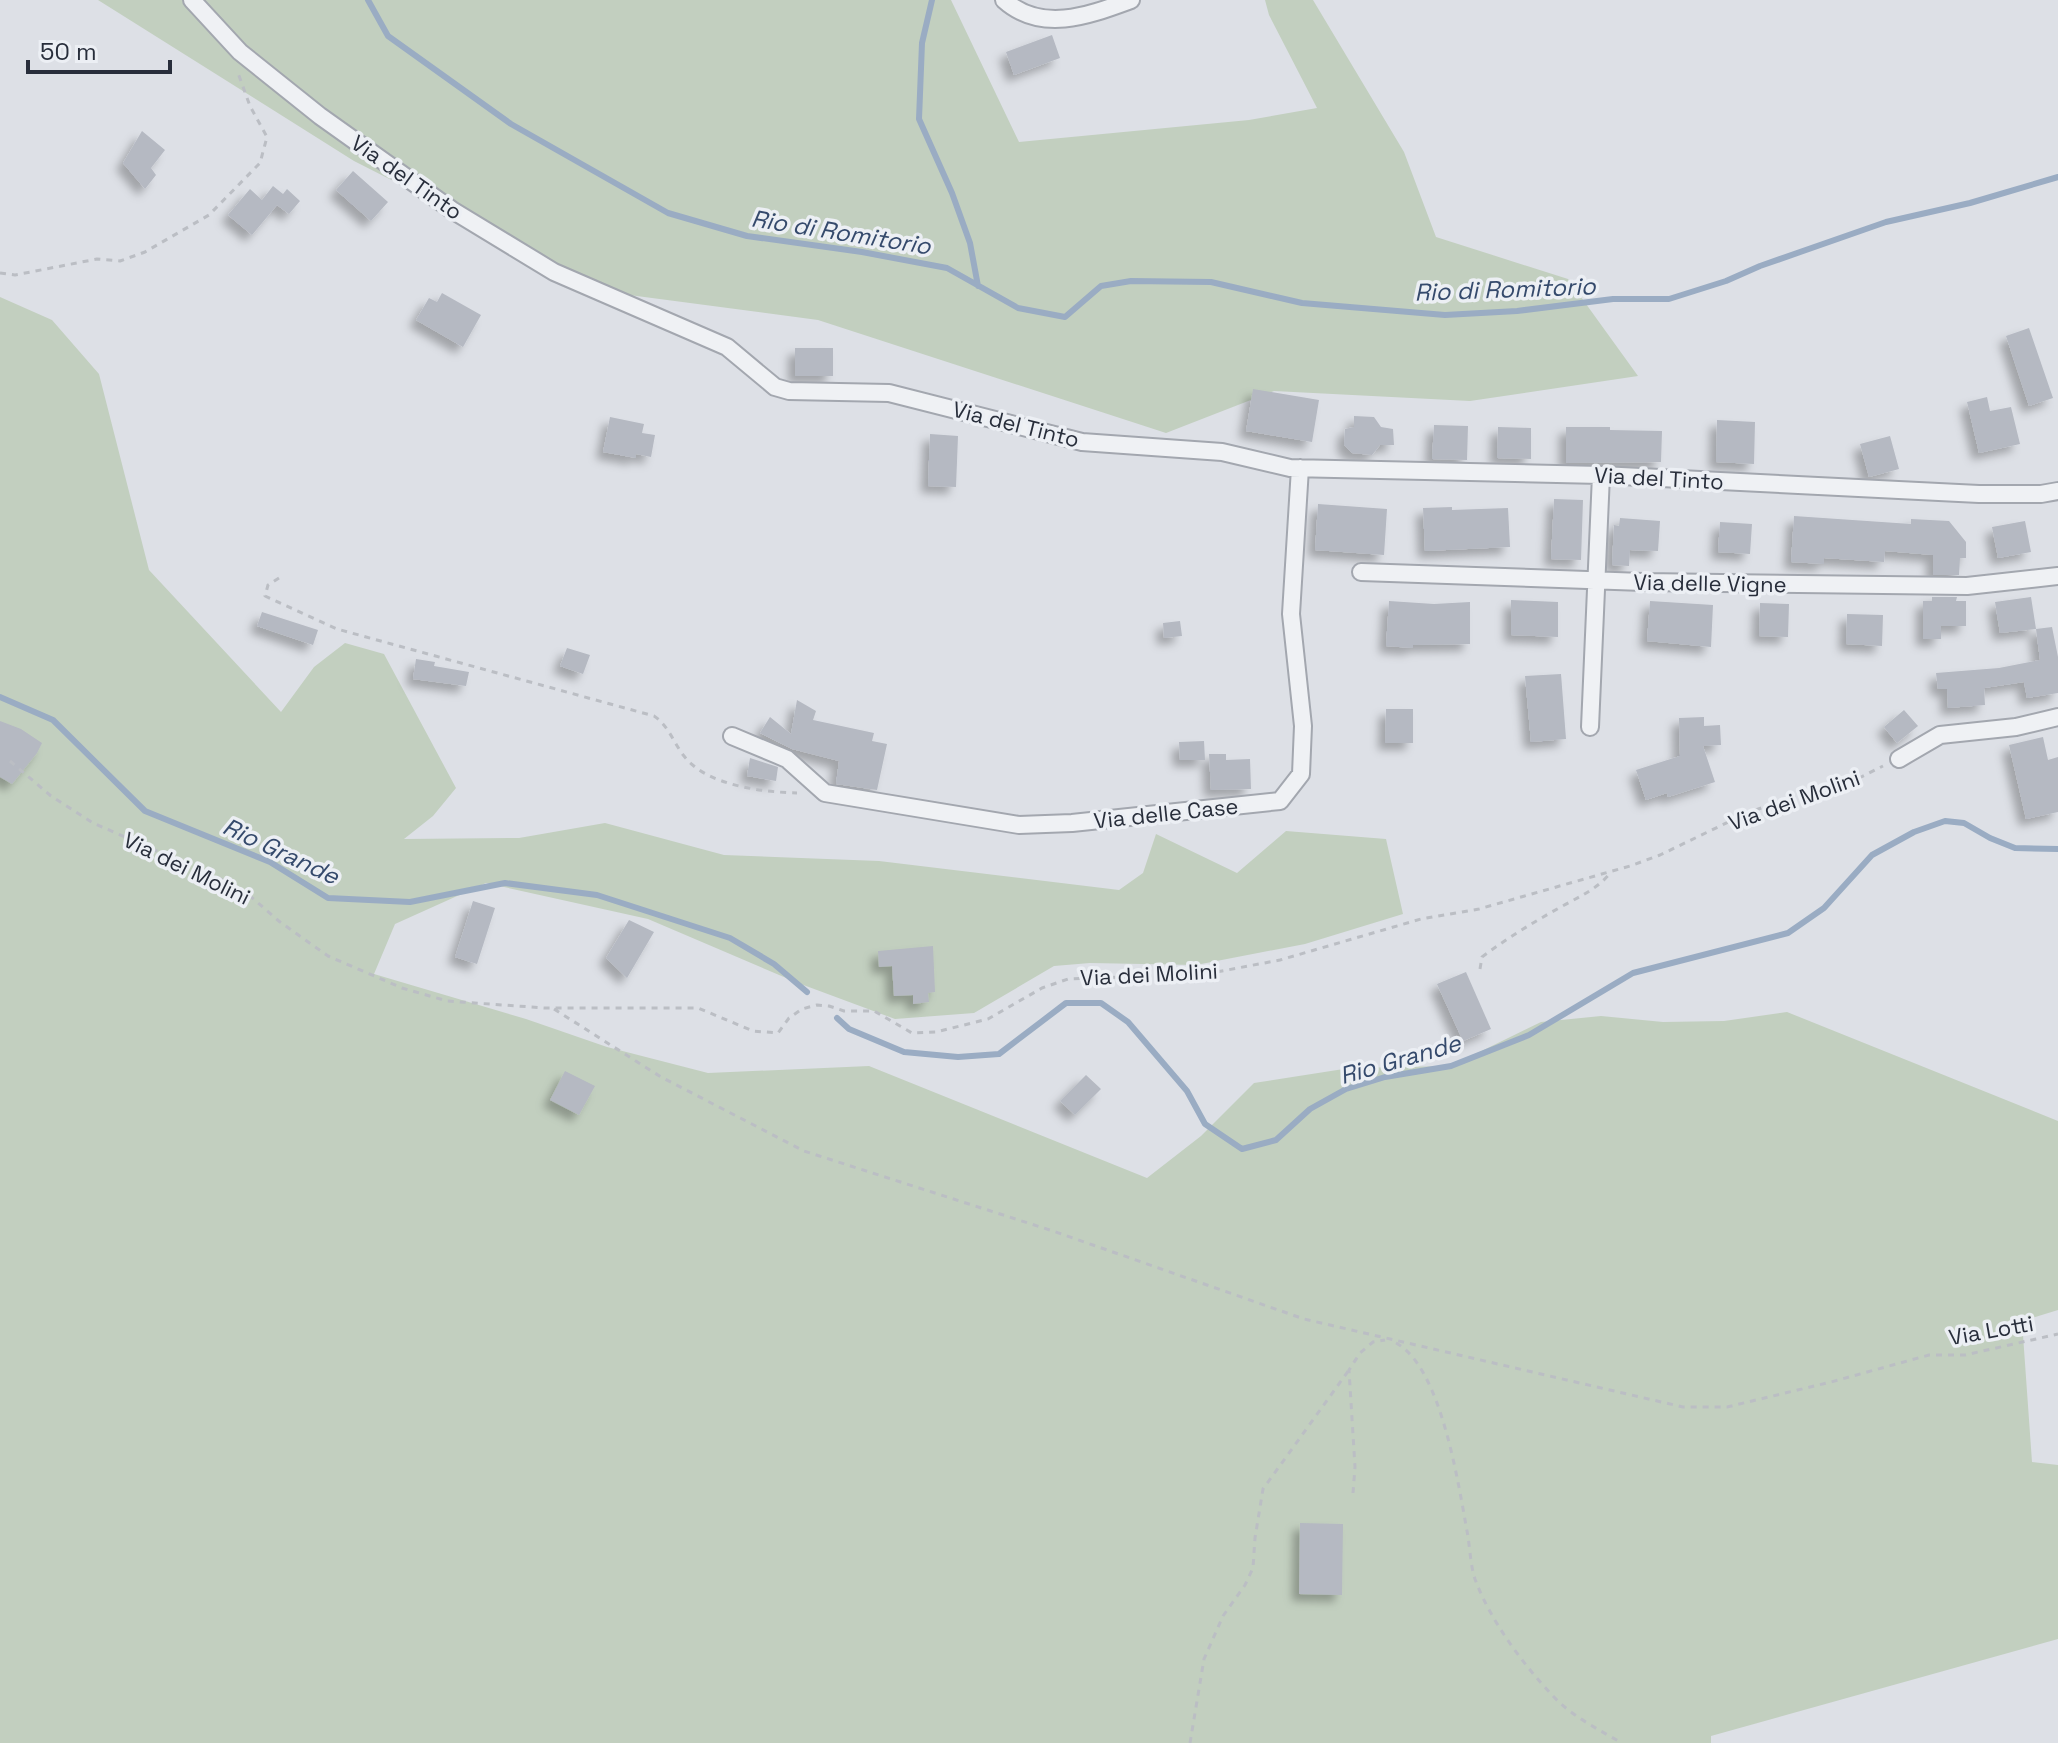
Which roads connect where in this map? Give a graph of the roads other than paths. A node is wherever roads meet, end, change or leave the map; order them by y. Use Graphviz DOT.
graph roads {
  1 [pos="192,0"];
  2 [pos="1004,0"];
  3 [pos="1131,0"];
  4 [pos="1300,468"];
  5 [pos="1601,475"];
  6 [pos="2058,491"];
  7 [pos="1361,572"];
  8 [pos="2058,576"];
  9 [pos="1595,580"];
  10 [pos="2058,717"];
  11 [pos="1590,727"];
  12 [pos="732,736"];
  13 [pos="1899,759"];
  1 -- 4 [label="street, Via del Tinto"];
  2 -- 3 [label="street"];
  4 -- 5 [label="street, Via del Tinto"];
  4 -- 12 [label="street, Via delle Case"];
  5 -- 6 [label="street, Via del Tinto"];
  5 -- 9 [label="street"];
  7 -- 9 [label="street, Via delle Vigne"];
  8 -- 9 [label="street, Via delle Vigne"];
  9 -- 11 [label="street"];
  10 -- 13 [label="street"];
}
